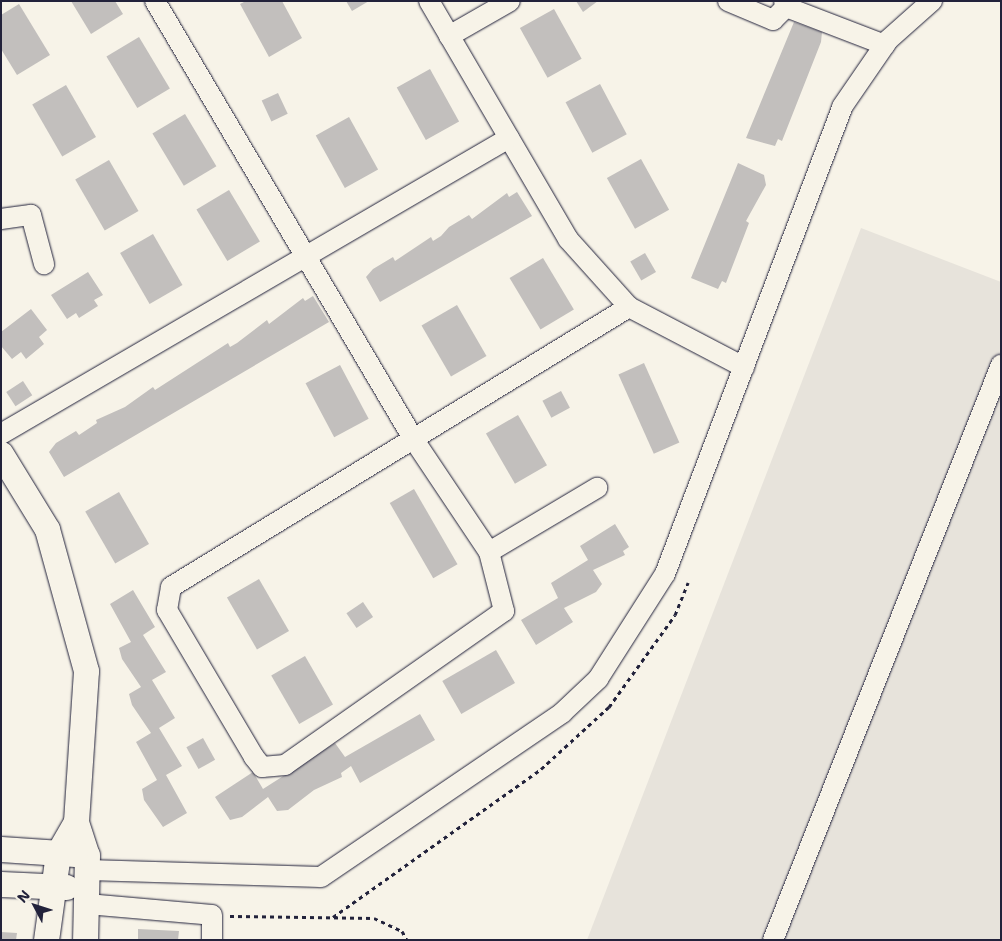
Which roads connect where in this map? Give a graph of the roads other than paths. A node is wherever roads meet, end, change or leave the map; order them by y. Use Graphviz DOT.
graph roads {
  1 [pos="155,1"];
  2 [pos="429,1"];
  3 [pos="510,1"];
  4 [pos="728,1"];
  5 [pos="932,1"];
  6 [pos="785,4"];
  7 [pos="484,9"];
  8 [pos="449,36"];
  9 [pos="885,44"];
  10 [pos="509,138"];
  11 [pos="1,219"];
  12 [pos="308,255"];
  13 [pos="44,264"];
  14 [pos="629,306"];
  15 [pos="1001,365"];
  16 [pos="744,367"];
  17 [pos="1,434"];
  18 [pos="414,440"];
  19 [pos="1,454"];
  20 [pos="597,488"];
  21 [pos="488,552"];
  22 [pos="76,822"];
  23 [pos="1,849"];
  24 [pos="58,853"];
  25 [pos="88,879"];
  26 [pos="1,884"];
  27 [pos="51,888"];
  28 [pos="46,940"];
  29 [pos="85,940"];
  30 [pos="212,940"];
  31 [pos="774,940"];
  1 -- 12 [label="street"];
  2 -- 8 [label="street"];
  3 -- 7 [label="street"];
  4 -- 6 [label="street"];
  5 -- 9 [label="street"];
  6 -- 9 [label="street"];
  7 -- 8 [label="street"];
  8 -- 10 [label="street"];
  9 -- 16 [label="street"];
  10 -- 12 [label="street"];
  10 -- 14 [label="street"];
  11 -- 13 [label="street"];
  12 -- 17 [label="street"];
  12 -- 18 [label="street"];
  14 -- 16 [label="street"];
  14 -- 18 [label="street"];
  15 -- 31 [label="street"];
  16 -- 25 [label="street"];
  18 -- 21 [label="street"];
  18 -- 21 [label="street"];
  19 -- 22 [label="street"];
  20 -- 21 [label="street"];
  22 -- 24 [label="street"];
  22 -- 25 [label="street"];
  23 -- 24 [label="street"];
  24 -- 25 [label="street"];
  24 -- 27 [label="street"];
  25 -- 27 [label="street"];
  25 -- 29 [label="street"];
  25 -- 30 [label="street"];
  26 -- 27 [label="street"];
  27 -- 28 [label="street"];
}
